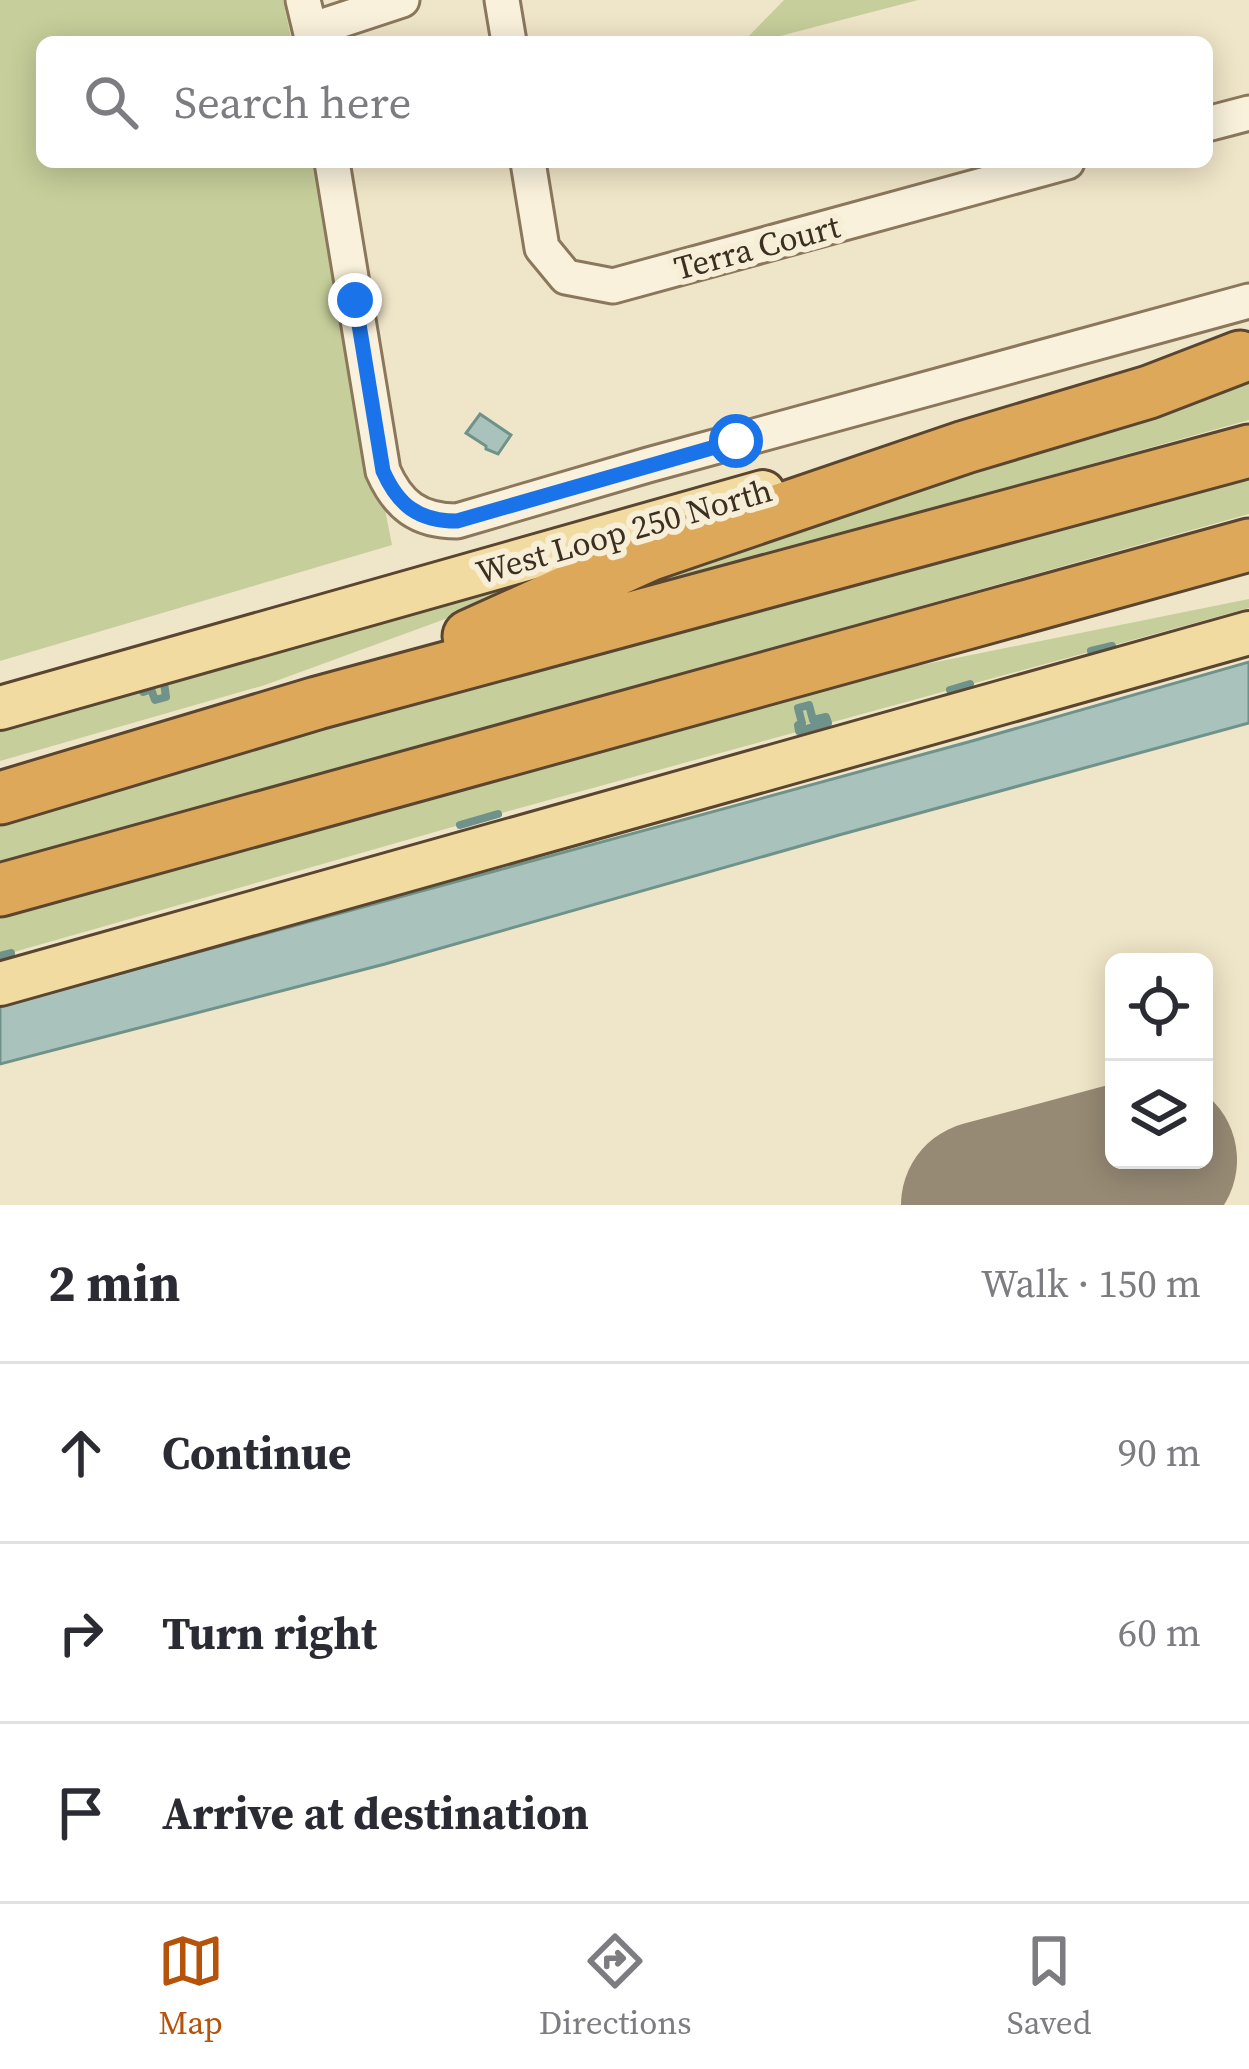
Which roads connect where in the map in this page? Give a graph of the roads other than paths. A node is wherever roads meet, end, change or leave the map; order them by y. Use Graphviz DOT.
graph roads {
  1 [pos="402,0"];
  2 [pos="502,0"];
  3 [pos="309,24"];
  4 [pos="507,36"];
  5 [pos="1249,112"];
  6 [pos="1213,122"];
  7 [pos="333,168"];
  8 [pos="529,168"];
  9 [pos="1045,168"];
  10 [pos="1249,301"];
  11 [pos="1245,356"];
  12 [pos="1249,451"];
  13 [pos="1249,544"];
  14 [pos="1249,582"];
  15 [pos="1249,633"];
  16 [pos="804,668"];
  17 [pos="317,703"];
  18 [pos="0,708"];
  19 [pos="0,798"];
  20 [pos="0,890"];
  21 [pos="0,984"];
  1 -- 3 [label="street"];
  2 -- 4 [label="street"];
  5 -- 6 [label="street"];
  7 -- 10 [label="street"];
  8 -- 9 [label="street, Terra Court"];
  11 -- 17 [label="highway"];
  11 -- 18 [label="main road, West Loop 250 North"];
  12 -- 17 [label="highway"];
  13 -- 16 [label="highway"];
  14 -- 16 [label="highway"];
  15 -- 21 [label="main road"];
  16 -- 20 [label="highway"];
  17 -- 19 [label="highway"];
}
